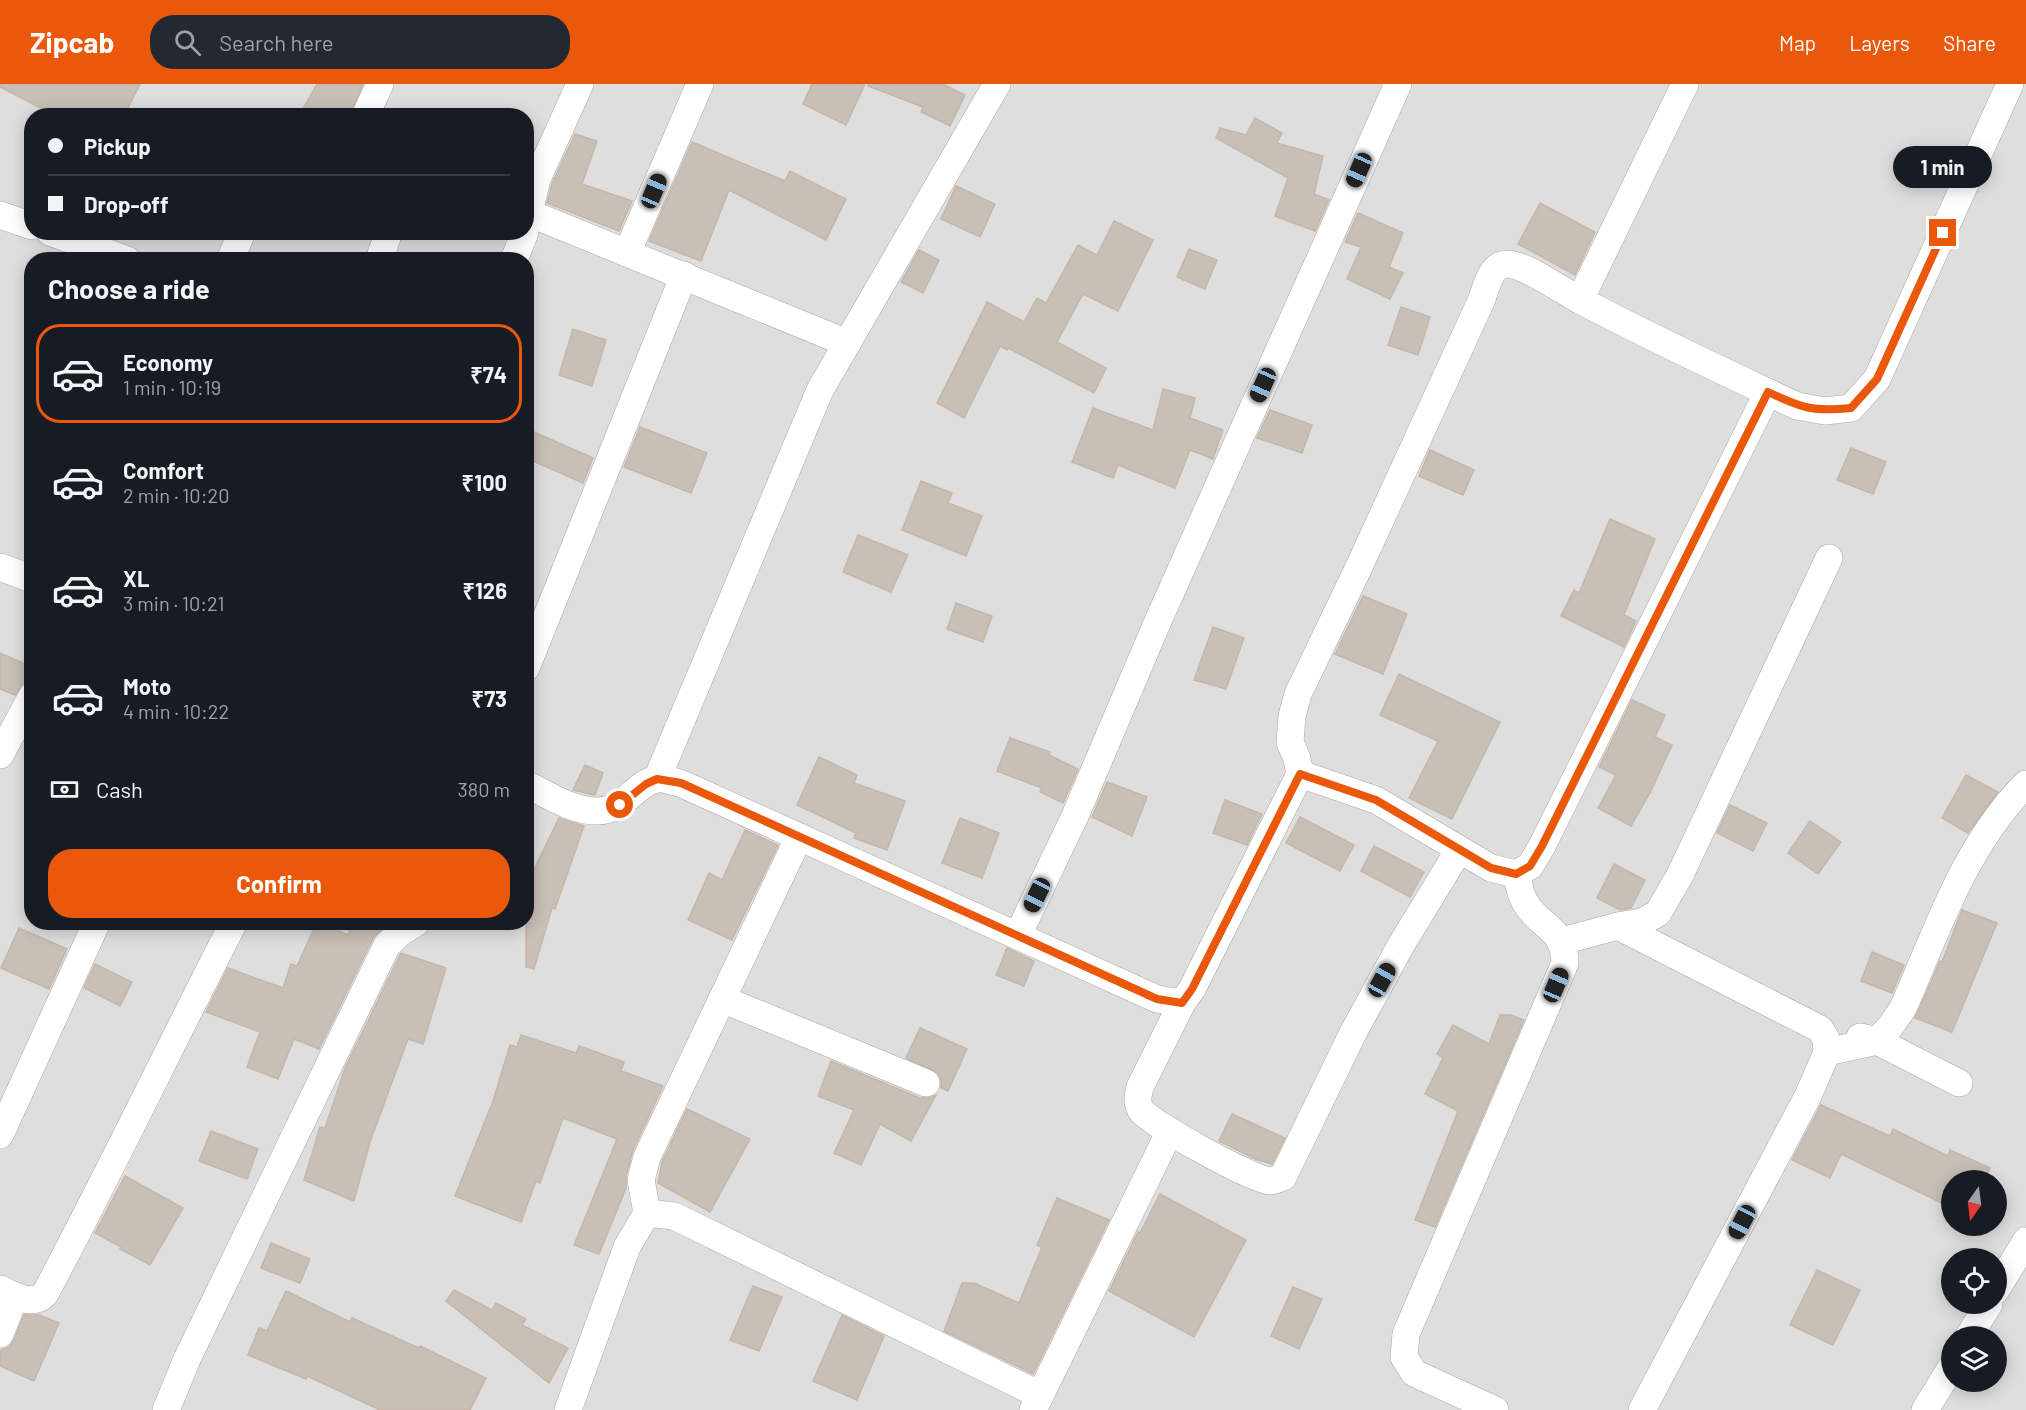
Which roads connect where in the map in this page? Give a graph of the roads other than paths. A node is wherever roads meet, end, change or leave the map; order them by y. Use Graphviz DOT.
graph roads {
  1 [pos="380,84"];
  2 [pos="580,84"];
  3 [pos="700,84"];
  4 [pos="997,84"];
  5 [pos="1398,84"];
  6 [pos="1685,84"];
  7 [pos="2007,85"];
  8 [pos="369,108"];
  9 [pos="534,192"];
  10 [pos="0,215"];
  11 [pos="24,223"];
  12 [pos="534,225"];
  13 [pos="72,240"];
  14 [pos="105,252"];
  15 [pos="627,253"];
  16 [pos="684,275"];
  17 [pos="1580,300"];
  18 [pos="847,343"];
  19 [pos="1768,392"];
  20 [pos="1829,558"];
  21 [pos="0,567"];
  22 [pos="24,576"];
  23 [pos="534,648"];
  24 [pos="24,711"];
  25 [pos="0,755"];
  26 [pos="1300,774"];
  27 [pos="657,779"];
  28 [pos="2026,784"];
  29 [pos="534,788"];
  30 [pos="799,837"];
  31 [pos="1459,850"];
  32 [pos="1516,874"];
  33 [pos="1618,926"];
  34 [pos="93,930"];
  35 [pos="230,930"];
  36 [pos="404,930"];
  37 [pos="1018,935"];
  38 [pos="1562,941"];
  39 [pos="722,999"];
  40 [pos="1182,1003"];
  41 [pos="1824,1040"];
  42 [pos="1877,1041"];
  43 [pos="926,1083"];
  44 [pos="1959,1083"];
  45 [pos="1170,1131"];
  46 [pos="0,1135"];
  47 [pos="647,1213"];
  48 [pos="2026,1241"];
  49 [pos="2007,1272"];
  50 [pos="8,1292"];
  51 [pos="0,1334"];
  52 [pos="1941,1384"];
  53 [pos="1036,1403"];
  54 [pos="166,1410"];
  55 [pos="568,1410"];
  56 [pos="1496,1410"];
  57 [pos="1642,1410"];
  58 [pos="1925,1410"];
  1 -- 8 [label="street"];
  2 -- 9 [label="street"];
  3 -- 15 [label="street"];
  4 -- 18 [label="street"];
  5 -- 37 [label="street"];
  6 -- 17 [label="street"];
  7 -- 19 [label="street"];
  10 -- 11 [label="street"];
  12 -- 15 [label="street"];
  13 -- 14 [label="street"];
  15 -- 16 [label="street"];
  16 -- 18 [label="street"];
  16 -- 23 [label="street"];
  17 -- 19 [label="street"];
  17 -- 26 [label="street"];
  18 -- 27 [label="street"];
  19 -- 32 [label="street"];
  20 -- 33 [label="street"];
  21 -- 22 [label="street"];
  24 -- 25 [label="street"];
  26 -- 31 [label="street"];
  26 -- 40 [label="street"];
  27 -- 29 [label="street"];
  27 -- 30 [label="street"];
  28 -- 42 [label="street"];
  30 -- 37 [label="street"];
  30 -- 39 [label="street"];
  31 -- 32 [label="street"];
  31 -- 45 [label="street"];
  32 -- 38 [label="street"];
  33 -- 38 [label="street"];
  33 -- 41 [label="street"];
  34 -- 46 [label="street"];
  35 -- 50 [label="street"];
  36 -- 54 [label="street"];
  37 -- 40 [label="street"];
  38 -- 56 [label="street"];
  39 -- 43 [label="street"];
  39 -- 47 [label="street"];
  40 -- 45 [label="street"];
  41 -- 42 [label="street"];
  41 -- 57 [label="street"];
  42 -- 44 [label="street"];
  45 -- 53 [label="street"];
  47 -- 53 [label="street"];
  47 -- 55 [label="street"];
  48 -- 49 [label="street"];
  50 -- 51 [label="street"];
  52 -- 58 [label="street"];
}
